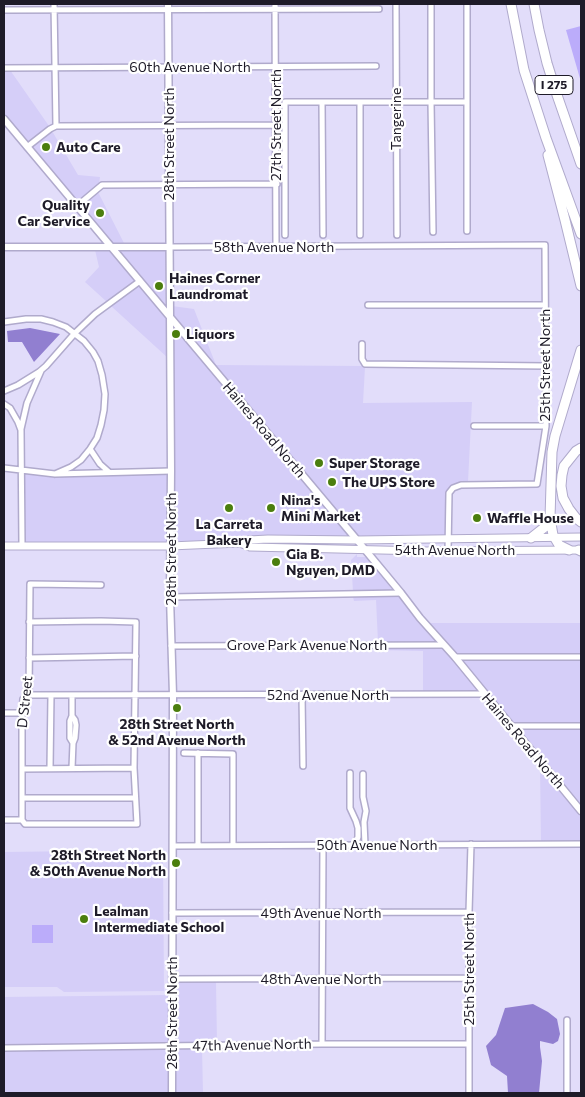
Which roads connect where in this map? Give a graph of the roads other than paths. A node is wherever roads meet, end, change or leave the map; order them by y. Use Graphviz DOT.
graph roads {
  1 [pos="396,4"];
  2 [pos="431,4"];
  3 [pos="467,4"];
  4 [pos="511,4"];
  5 [pos="534,4"];
  6 [pos="168,6"];
  7 [pos="275,6"];
  8 [pos="54,7"];
  9 [pos="379,9"];
  10 [pos="4,10"];
  11 [pos="276,66"];
  12 [pos="376,66"];
  13 [pos="168,67"];
  14 [pos="4,68"];
  15 [pos="55,68"];
  16 [pos="322,102"];
  17 [pos="360,102"];
  18 [pos="396,102"];
  19 [pos="431,102"];
  20 [pos="467,102"];
  21 [pos="4,118"];
  22 [pos="276,125"];
  23 [pos="56,126"];
  24 [pos="169,126"];
  25 [pos="546,138"];
  26 [pos="27,147"];
  27 [pos="581,164"];
  28 [pos="277,184"];
  29 [pos="169,185"];
  30 [pos="77,206"];
  31 [pos="467,231"];
  32 [pos="433,232"];
  33 [pos="581,234"];
  34 [pos="285,235"];
  35 [pos="323,235"];
  36 [pos="360,235"];
  37 [pos="397,235"];
  38 [pos="545,245"];
  39 [pos="4,247"];
  40 [pos="170,247"];
  41 [pos="276,247"];
  42 [pos="112,248"];
  43 [pos="140,281"];
  44 [pos="581,286"];
  45 [pos="368,305"];
  46 [pos="545,305"];
  47 [pos="169,316"];
  48 [pos="4,322"];
  49 [pos="75,333"];
  50 [pos="362,344"];
  51 [pos="581,350"];
  52 [pos="546,366"];
  53 [pos="42,370"];
  54 [pos="4,391"];
  55 [pos="4,404"];
  56 [pos="474,426"];
  57 [pos="546,426"];
  58 [pos="21,430"];
  59 [pos="581,448"];
  60 [pos="90,449"];
  61 [pos="4,468"];
  62 [pos="22,470"];
  63 [pos="171,471"];
  64 [pos="109,472"];
  65 [pos="56,474"];
  66 [pos="550,518"];
  67 [pos="581,522"];
  68 [pos="554,537"];
  69 [pos="581,537"];
  70 [pos="530,538"];
  71 [pos="448,539"];
  72 [pos="357,540"];
  73 [pos="240,543"];
  74 [pos="4,546"];
  75 [pos="22,546"];
  76 [pos="170,546"];
  77 [pos="364,550"];
  78 [pos="569,550"];
  79 [pos="581,550"];
  80 [pos="448,551"];
  81 [pos="101,585"];
  82 [pos="401,593"];
  83 [pos="170,597"];
  84 [pos="29,622"];
  85 [pos="443,644"];
  86 [pos="171,646"];
  87 [pos="136,656"];
  88 [pos="455,657"];
  89 [pos="581,657"];
  90 [pos="29,658"];
  91 [pos="484,694"];
  92 [pos="29,695"];
  93 [pos="51,695"];
  94 [pos="72,695"];
  95 [pos="136,695"];
  96 [pos="173,695"];
  97 [pos="302,695"];
  98 [pos="4,713"];
  99 [pos="22,713"];
  100 [pos="511,726"];
  101 [pos="581,726"];
  102 [pos="184,753"];
  103 [pos="198,753"];
  104 [pos="302,766"];
  105 [pos="22,768"];
  106 [pos="50,768"];
  107 [pos="72,768"];
  108 [pos="134,768"];
  109 [pos="350,773"];
  110 [pos="363,774"];
  111 [pos="22,798"];
  112 [pos="136,798"];
  113 [pos="581,811"];
  114 [pos="4,820"];
  115 [pos="22,820"];
  116 [pos="471,844"];
  117 [pos="581,844"];
  118 [pos="323,845"];
  119 [pos="355,845"];
  120 [pos="365,845"];
  121 [pos="172,846"];
  122 [pos="198,846"];
  123 [pos="233,846"];
  124 [pos="469,912"];
  125 [pos="172,913"];
  126 [pos="323,913"];
  127 [pos="322,978"];
  128 [pos="469,978"];
  129 [pos="172,979"];
  130 [pos="567,1020"];
  131 [pos="322,1044"];
  132 [pos="469,1044"];
  133 [pos="172,1046"];
  134 [pos="4,1048"];
  135 [pos="172,1093"];
  136 [pos="469,1093"];
  137 [pos="567,1093"];
  1 -- 18 [label="street, Tangerine"];
  2 -- 19 [label="street"];
  3 -- 20 [label="street"];
  4 -- 25 [label="highway, I 275"];
  5 -- 27 [label="highway, I 275"];
  6 -- 7 [label="street"];
  6 -- 8 [label="street"];
  6 -- 13 [label="street, 28th Street North"];
  7 -- 9 [label="street"];
  7 -- 11 [label="street, 27th Street North"];
  8 -- 10 [label="street"];
  8 -- 15 [label="street"];
  11 -- 12 [label="street, 60th Avenue North"];
  11 -- 13 [label="street, 60th Avenue North"];
  11 -- 22 [label="street, 27th Street North"];
  13 -- 15 [label="street, 60th Avenue North"];
  13 -- 24 [label="street, 28th Street North"];
  14 -- 15 [label="street, 60th Avenue North"];
  15 -- 23 [label="street"];
  16 -- 17 [label="street"];
  16 -- 34 [label="street"];
  16 -- 35 [label="street"];
  17 -- 18 [label="street"];
  17 -- 36 [label="street"];
  18 -- 19 [label="street"];
  18 -- 37 [label="street, Tangerine"];
  19 -- 20 [label="street"];
  19 -- 32 [label="street"];
  20 -- 31 [label="street"];
  21 -- 26 [label="street, Haines Road North"];
  22 -- 24 [label="street"];
  22 -- 28 [label="street, 27th Street North"];
  23 -- 24 [label="street"];
  23 -- 26 [label="street"];
  24 -- 29 [label="street, 28th Street North"];
  25 -- 33 [label="highway, I 275"];
  25 -- 44 [label="highway"];
  26 -- 30 [label="street, Haines Road North"];
  28 -- 29 [label="street"];
  28 -- 41 [label="street, 27th Street North"];
  29 -- 30 [label="street"];
  29 -- 40 [label="street, 28th Street North"];
  30 -- 42 [label="street, Haines Road North"];
  38 -- 41 [label="street, 58th Avenue North"];
  38 -- 46 [label="street, 25th Street North"];
  39 -- 42 [label="street, 58th Avenue North"];
  40 -- 41 [label="street, 58th Avenue North"];
  40 -- 42 [label="street, 58th Avenue North"];
  40 -- 47 [label="street, 28th Street North"];
  42 -- 43 [label="street, Haines Road North"];
  43 -- 47 [label="street, Haines Road North"];
  43 -- 49 [label="street"];
  45 -- 46 [label="street"];
  46 -- 52 [label="street, 25th Street North"];
  47 -- 63 [label="street, 28th Street North"];
  47 -- 72 [label="street, Haines Road North"];
  48 -- 49 [label="street"];
  49 -- 53 [label="street"];
  49 -- 60 [label="street"];
  50 -- 52 [label="street"];
  51 -- 66 [label="highway"];
  52 -- 57 [label="street, 25th Street North"];
  53 -- 54 [label="street"];
  53 -- 58 [label="street"];
  55 -- 58 [label="street"];
  56 -- 57 [label="street"];
  57 -- 71 [label="street, 25th Street North"];
  58 -- 62 [label="street"];
  59 -- 67 [label="highway"];
  60 -- 64 [label="street"];
  60 -- 65 [label="street"];
  61 -- 62 [label="street"];
  62 -- 65 [label="street"];
  62 -- 75 [label="street"];
  63 -- 64 [label="street"];
  63 -- 76 [label="street, 28th Street North"];
  64 -- 65 [label="street"];
  66 -- 68 [label="highway"];
  66 -- 70 [label="highway"];
  68 -- 69 [label="main road, 54th Avenue North"];
  68 -- 70 [label="main road, 54th Avenue North"];
  68 -- 78 [label="highway"];
  70 -- 71 [label="main road, 54th Avenue North"];
  71 -- 72 [label="main road, 54th Avenue North"];
  71 -- 80 [label="street"];
  72 -- 73 [label="main road, 54th Avenue North"];
  72 -- 77 [label="street, Haines Road North"];
  73 -- 76 [label="main road, 54th Avenue North"];
  73 -- 77 [label="main road, 54th Avenue North"];
  74 -- 75 [label="main road, 54th Avenue North"];
  75 -- 76 [label="main road, 54th Avenue North"];
  76 -- 83 [label="street, 28th Street North"];
  77 -- 80 [label="main road, 54th Avenue North"];
  77 -- 82 [label="street, Haines Road North"];
  78 -- 79 [label="main road, 54th Avenue North"];
  78 -- 80 [label="main road, 54th Avenue North"];
  81 -- 84 [label="street, D Street"];
  82 -- 83 [label="street"];
  82 -- 85 [label="street, Haines Road North"];
  83 -- 86 [label="street, 28th Street North"];
  84 -- 87 [label="street"];
  84 -- 90 [label="street, D Street"];
  85 -- 86 [label="street, Grove Park Avenue North"];
  85 -- 88 [label="street, Haines Road North"];
  86 -- 96 [label="street, 28th Street North"];
  87 -- 90 [label="street"];
  87 -- 95 [label="street"];
  88 -- 89 [label="street"];
  88 -- 91 [label="street, Haines Road North"];
  90 -- 92 [label="street, D Street"];
  91 -- 97 [label="street, 52nd Avenue North"];
  91 -- 100 [label="street, Haines Road North"];
  92 -- 93 [label="street, 52nd Avenue North"];
  92 -- 99 [label="street, D Street"];
  93 -- 94 [label="street, 52nd Avenue North"];
  93 -- 106 [label="street"];
  94 -- 95 [label="street, 52nd Avenue North"];
  94 -- 107 [label="street"];
  95 -- 96 [label="street, 52nd Avenue North"];
  95 -- 108 [label="street"];
  96 -- 97 [label="street, 52nd Avenue North"];
  96 -- 121 [label="street, 28th Street North"];
  97 -- 104 [label="street"];
  98 -- 99 [label="street"];
  99 -- 105 [label="street, D Street"];
  100 -- 101 [label="street"];
  100 -- 113 [label="street, Haines Road North"];
  102 -- 103 [label="street"];
  103 -- 122 [label="street"];
  103 -- 123 [label="street"];
  105 -- 106 [label="street"];
  105 -- 111 [label="street, D Street"];
  106 -- 107 [label="street"];
  107 -- 108 [label="street"];
  108 -- 112 [label="street"];
  109 -- 119 [label="street"];
  110 -- 120 [label="street"];
  111 -- 112 [label="street"];
  111 -- 115 [label="street, D Street"];
  112 -- 115 [label="street"];
  114 -- 115 [label="street"];
  116 -- 117 [label="street, 50th Avenue North"];
  116 -- 120 [label="street, 50th Avenue North"];
  116 -- 124 [label="street, 25th Street North"];
  118 -- 119 [label="street, 50th Avenue North"];
  118 -- 123 [label="street, 50th Avenue North"];
  118 -- 126 [label="street"];
  119 -- 120 [label="street, 50th Avenue North"];
  121 -- 122 [label="street, 50th Avenue North"];
  121 -- 125 [label="street, 28th Street North"];
  122 -- 123 [label="street, 50th Avenue North"];
  124 -- 126 [label="street, 49th Avenue North"];
  124 -- 128 [label="street, 25th Street North"];
  125 -- 126 [label="street, 49th Avenue North"];
  125 -- 129 [label="street, 28th Street North"];
  126 -- 127 [label="street"];
  127 -- 128 [label="street, 48th Avenue North"];
  127 -- 129 [label="street, 48th Avenue North"];
  127 -- 131 [label="street"];
  128 -- 132 [label="street, 25th Street North"];
  129 -- 133 [label="street, 28th Street North"];
  130 -- 137 [label="street"];
  131 -- 132 [label="street, 47th Avenue North"];
  131 -- 133 [label="street, 47th Avenue North"];
  132 -- 136 [label="street, 25th Street North"];
  133 -- 134 [label="street, 47th Avenue North"];
  133 -- 135 [label="street, 28th Street North"];
}
